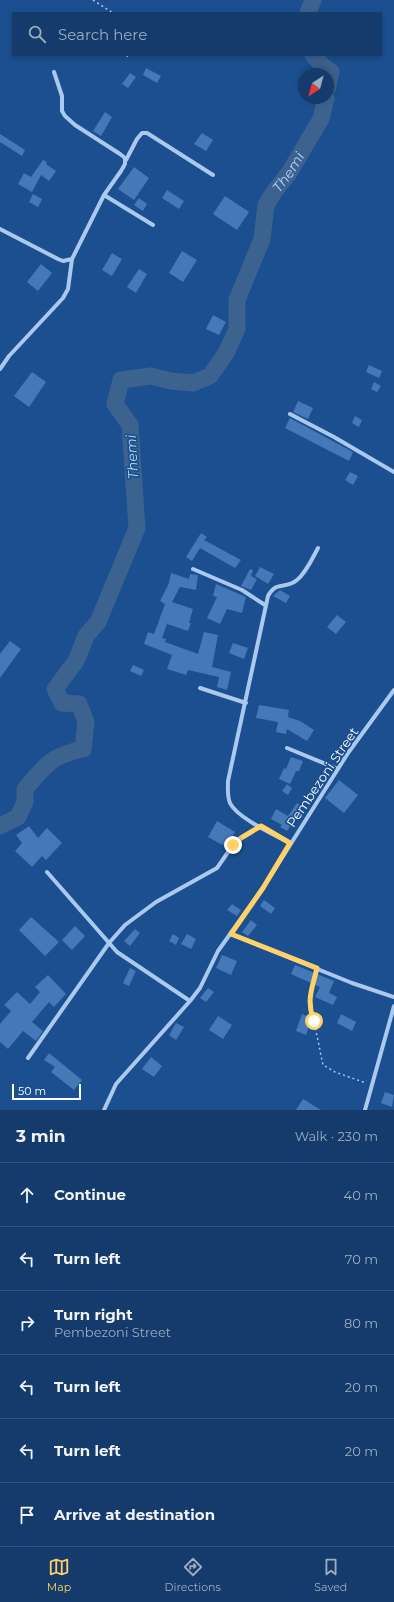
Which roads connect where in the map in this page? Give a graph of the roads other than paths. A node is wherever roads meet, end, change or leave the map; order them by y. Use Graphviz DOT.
graph roads {
  1 [pos="54,72"];
  2 [pos="125,160"];
  3 [pos="213,175"];
  4 [pos="104,195"];
  5 [pos="153,225"];
  6 [pos="0,229"];
  7 [pos="72,259"];
  8 [pos="0,369"];
  9 [pos="290,414"];
  10 [pos="394,472"];
  11 [pos="318,548"];
  12 [pos="193,569"];
  13 [pos="265,605"];
  14 [pos="200,688"];
  15 [pos="394,690"];
  16 [pos="246,703"];
  17 [pos="287,748"];
  18 [pos="338,769"];
  19 [pos="261,826"];
  20 [pos="290,843"];
  21 [pos="47,872"];
  22 [pos="231,934"];
  23 [pos="109,943"];
  24 [pos="394,997"];
  25 [pos="190,1001"];
  26 [pos="394,1006"];
  27 [pos="28,1058"];
  28 [pos="104,1110"];
  29 [pos="365,1110"];
  1 -- 2 [label="street"];
  2 -- 3 [label="street"];
  2 -- 4 [label="street"];
  4 -- 5 [label="street"];
  4 -- 7 [label="street"];
  6 -- 7 [label="street"];
  7 -- 8 [label="street"];
  9 -- 10 [label="street"];
  11 -- 13 [label="street"];
  12 -- 13 [label="street"];
  13 -- 16 [label="street"];
  14 -- 16 [label="street"];
  15 -- 18 [label="street, Pembezoni Street"];
  16 -- 19 [label="street"];
  17 -- 18 [label="street"];
  18 -- 20 [label="street, Pembezoni Street"];
  19 -- 20 [label="street"];
  19 -- 23 [label="street"];
  20 -- 22 [label="street, Pembezoni Street"];
  21 -- 23 [label="street"];
  22 -- 24 [label="street"];
  22 -- 25 [label="street, Pembezoni Street"];
  23 -- 25 [label="street"];
  23 -- 27 [label="street"];
  25 -- 28 [label="street, Pembezoni Street"];
  26 -- 29 [label="street"];
}
